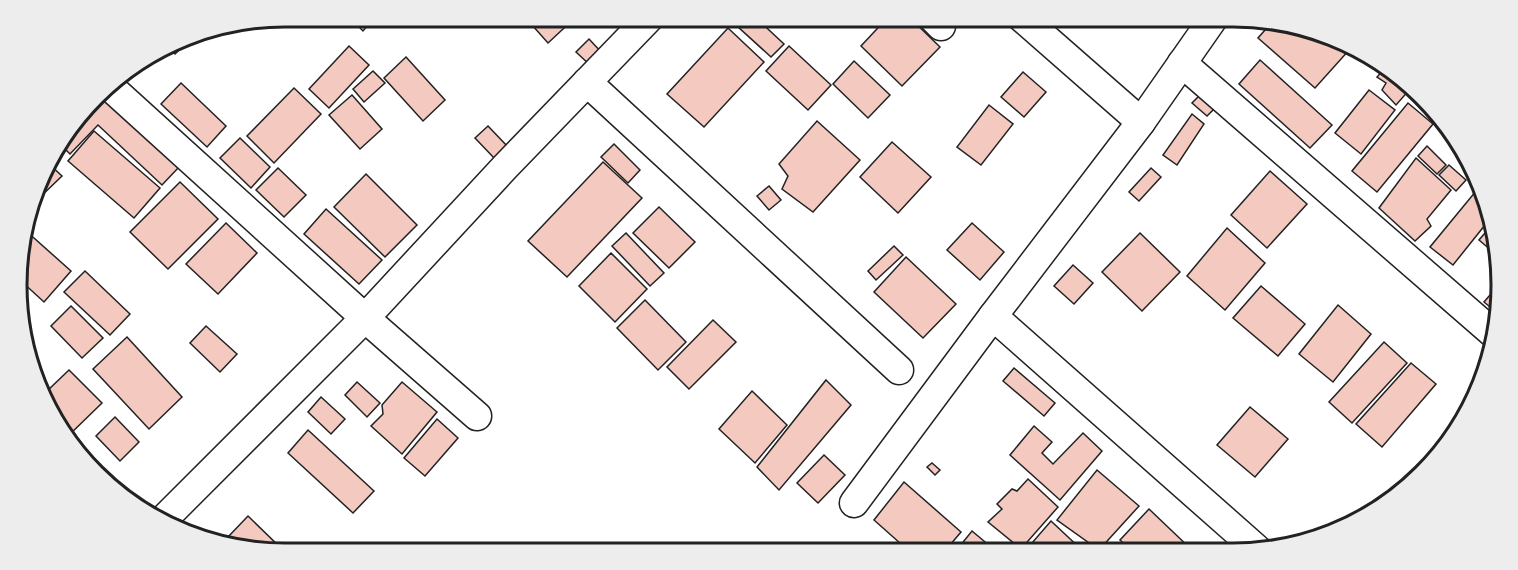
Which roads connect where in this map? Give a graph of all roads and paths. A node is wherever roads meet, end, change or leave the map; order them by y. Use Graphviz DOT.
graph roads {
  1 [pos="640,27"];
  2 [pos="1033,27"];
  3 [pos="1207,27"];
  4 [pos="1182,63"];
  5 [pos="587,82"];
  6 [pos="115,91"];
  7 [pos="1141,122"];
  8 [pos="993,316"];
  9 [pos="365,318"];
  10 [pos="1487,328"];
  11 [pos="899,370"];
  12 [pos="477,416"];
  13 [pos="854,503"];
  14 [pos="168,515"];
  15 [pos="1249,542"];
  1 -- 5 [label="street"];
  2 -- 7 [label="street"];
  3 -- 4 [label="street"];
  4 -- 7 [label="street"];
  4 -- 10 [label="street"];
  5 -- 9 [label="street"];
  5 -- 11 [label="street"];
  6 -- 9 [label="street"];
  7 -- 8 [label="street"];
  8 -- 13 [label="street"];
  8 -- 15 [label="street"];
  9 -- 12 [label="street"];
  9 -- 14 [label="street"];
}
